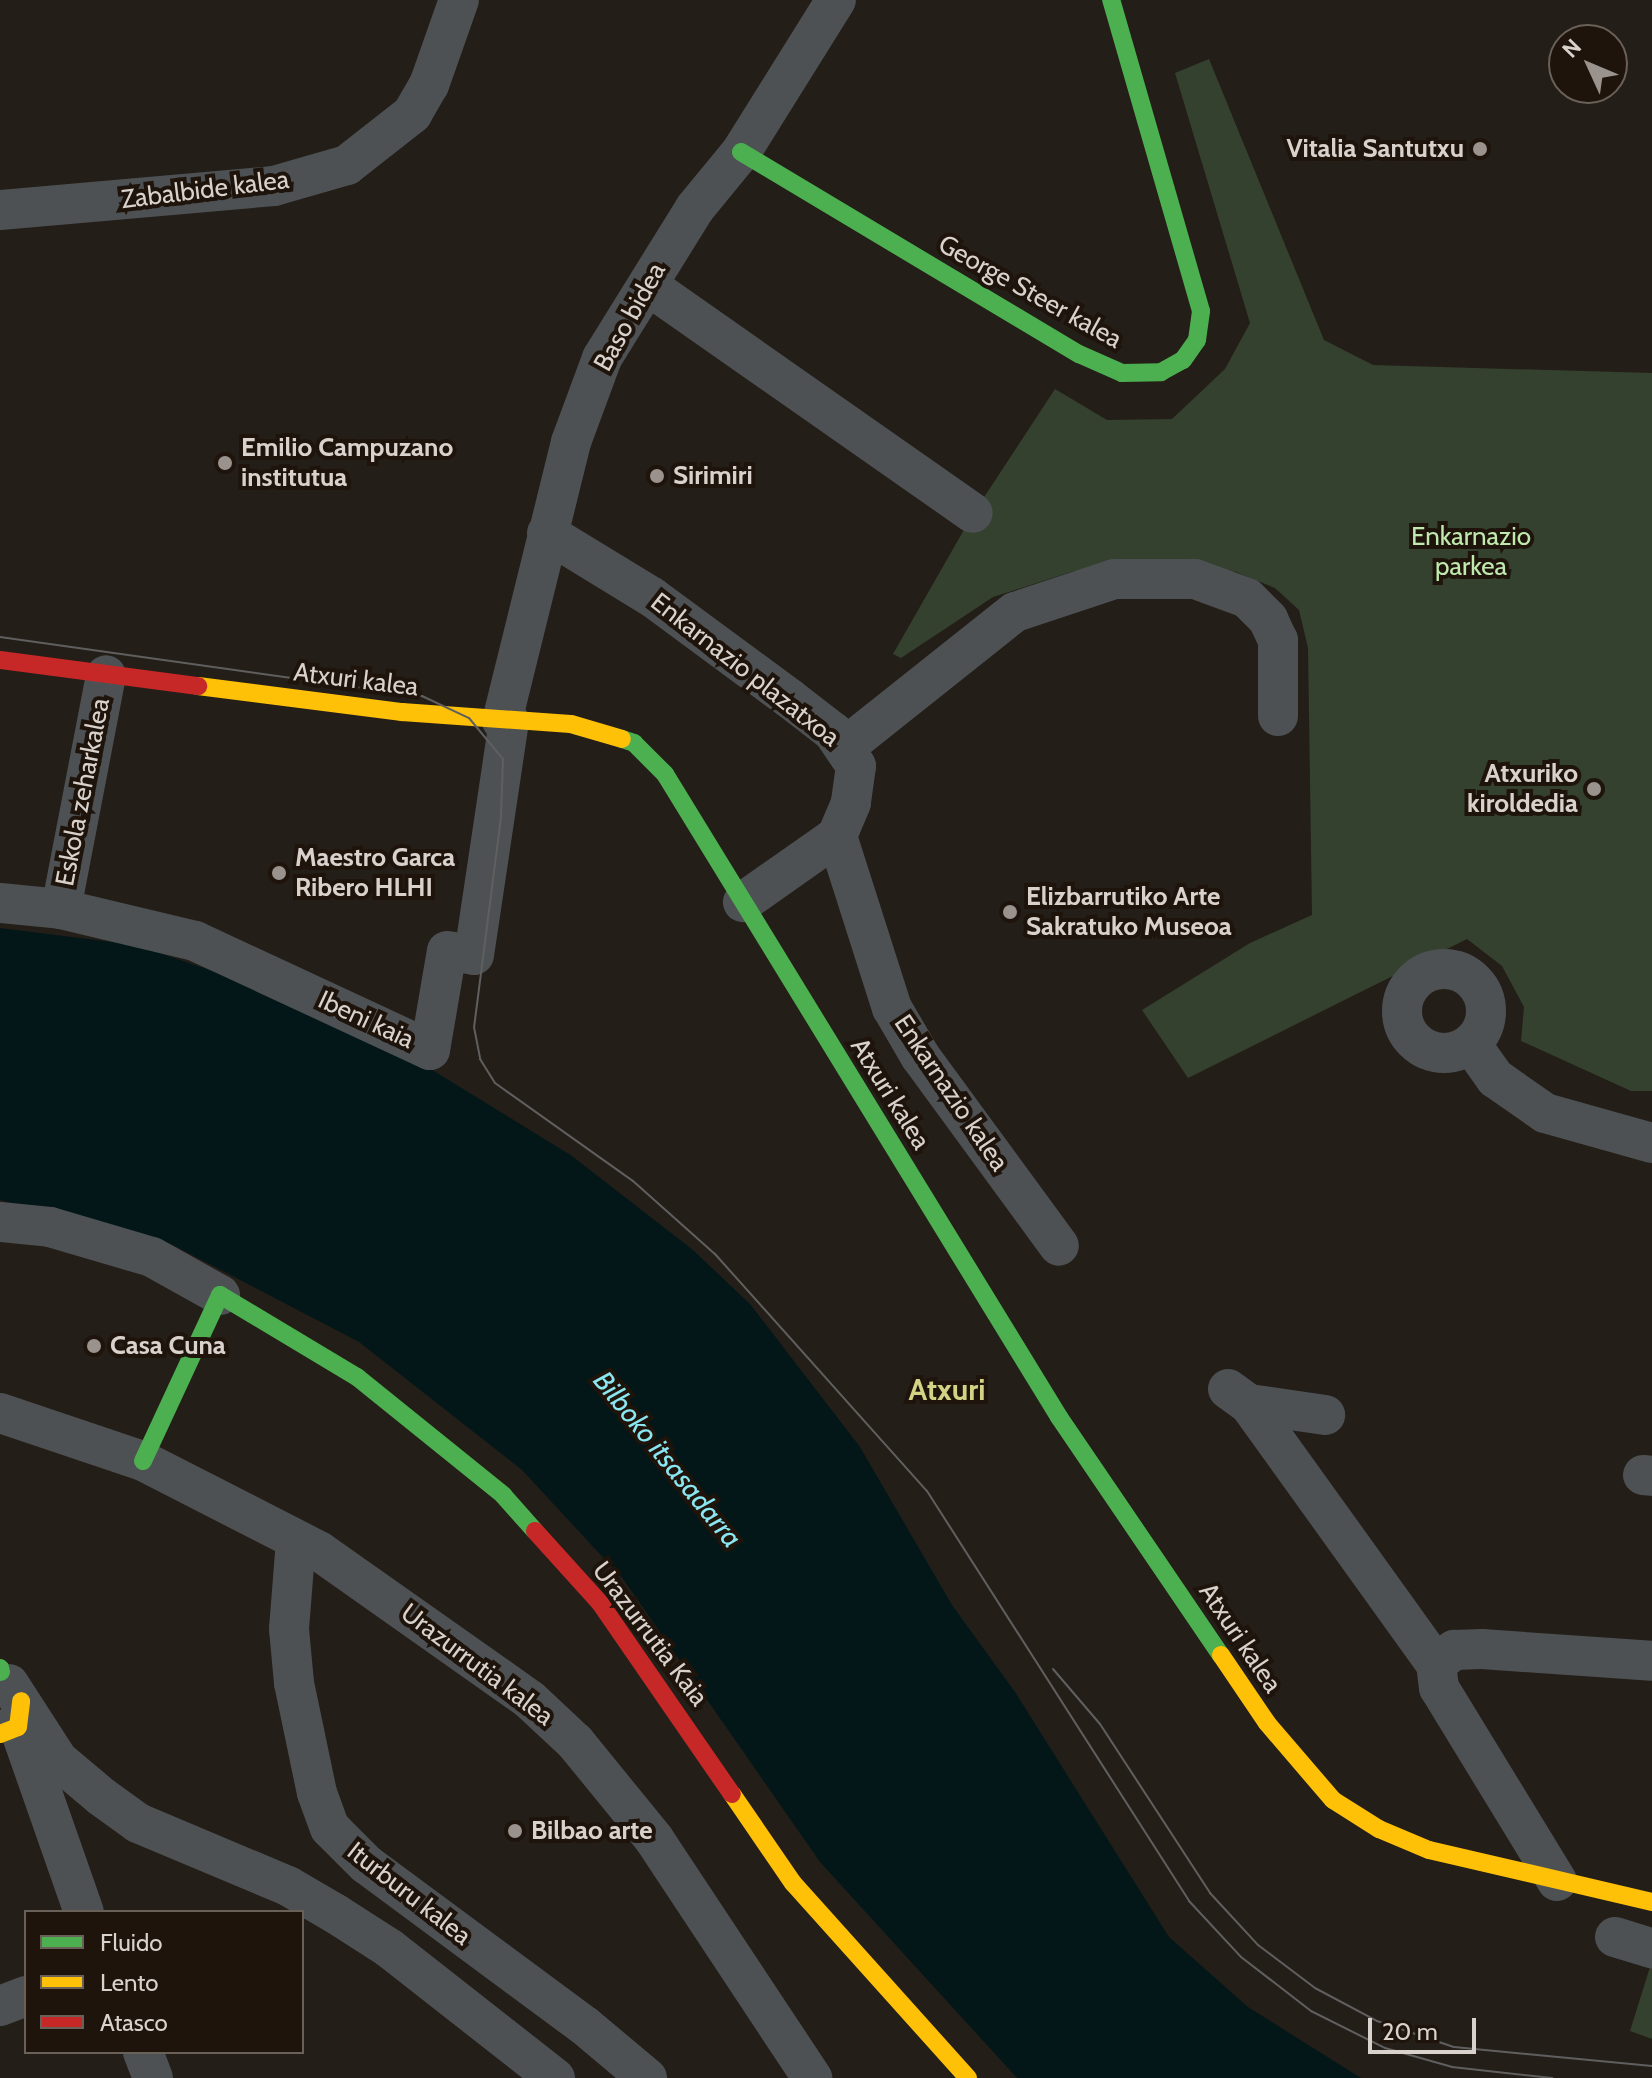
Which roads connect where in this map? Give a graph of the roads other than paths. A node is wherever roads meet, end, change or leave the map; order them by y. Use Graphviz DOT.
graph roads {
  1 [pos="459,0"];
  2 [pos="836,0"];
  3 [pos="1111,0"];
  4 [pos="741,152"];
  5 [pos="0,210"];
  6 [pos="663,296"];
  7 [pos="973,513"];
  8 [pos="547,533"];
  9 [pos="0,660"];
  10 [pos="106,675"];
  11 [pos="1278,716"];
  12 [pos="505,721"];
  13 [pos="845,747"];
  14 [pos="837,836"];
  15 [pos="743,902"];
  16 [pos="0,903"];
  17 [pos="61,909"];
  18 [pos="1471,1044"];
  19 [pos="1652,1143"];
  20 [pos="0,1222"];
  21 [pos="1059,1246"];
  22 [pos="220,1295"];
  23 [pos="0,1413"];
  24 [pos="1325,1415"];
  25 [pos="143,1461"];
  26 [pos="296,1540"];
  27 [pos="1652,1661"];
  28 [pos="1436,1664"];
  29 [pos="8,1700"];
  30 [pos="1557,1881"];
  31 [pos="1652,1902"];
  32 [pos="83,1910"];
  33 [pos="319,1914"];
  34 [pos="24,1997"];
  35 [pos="0,2006"];
  36 [pos="144,2054"];
  37 [pos="153,2078"];
  38 [pos="555,2078"];
  39 [pos="647,2078"];
  40 [pos="812,2078"];
  41 [pos="968,2078"];
  1 -- 5 [label="street, Zabalbide kalea"];
  2 -- 4 [label="street, Baso bidea"];
  3 -- 4 [label="street, George Steer kalea"];
  4 -- 8 [label="street, Baso bidea"];
  6 -- 7 [label="street, Baso bidea"];
  8 -- 12 [label="street, Baso bidea"];
  8 -- 13 [label="street, Enkarnazio plazatxoa"];
  9 -- 10 [label="street, Atxuri kalea"];
  10 -- 12 [label="street, Atxuri kalea"];
  10 -- 17 [label="street, Eskola zeharkalea"];
  11 -- 13 [label="street"];
  12 -- 15 [label="street, Atxuri kalea"];
  12 -- 17 [label="street, Ibeni kaia"];
  13 -- 14 [label="street, Enkarnazio plazatxoa"];
  14 -- 15 [label="street"];
  14 -- 21 [label="street, Enkarnazio kalea"];
  15 -- 30 [label="street, Atxuri kalea"];
  16 -- 17 [label="street, Ibeni kaia"];
  18 -- 19 [label="street"];
  20 -- 22 [label="street"];
  22 -- 25 [label="street"];
  22 -- 41 [label="street, Urazurrutia Kaia"];
  23 -- 25 [label="street, Urazurrutia kalea"];
  24 -- 28 [label="street"];
  25 -- 26 [label="street, Urazurrutia kalea"];
  26 -- 39 [label="street, Iturburu kalea"];
  26 -- 40 [label="street, Urazurrutia kalea"];
  27 -- 28 [label="street"];
  28 -- 30 [label="street"];
  29 -- 32 [label="street"];
  29 -- 33 [label="street"];
  30 -- 31 [label="street, Atxuri kalea"];
  33 -- 38 [label="street"];
  34 -- 35 [label="street"];
  36 -- 37 [label="street"];
}
